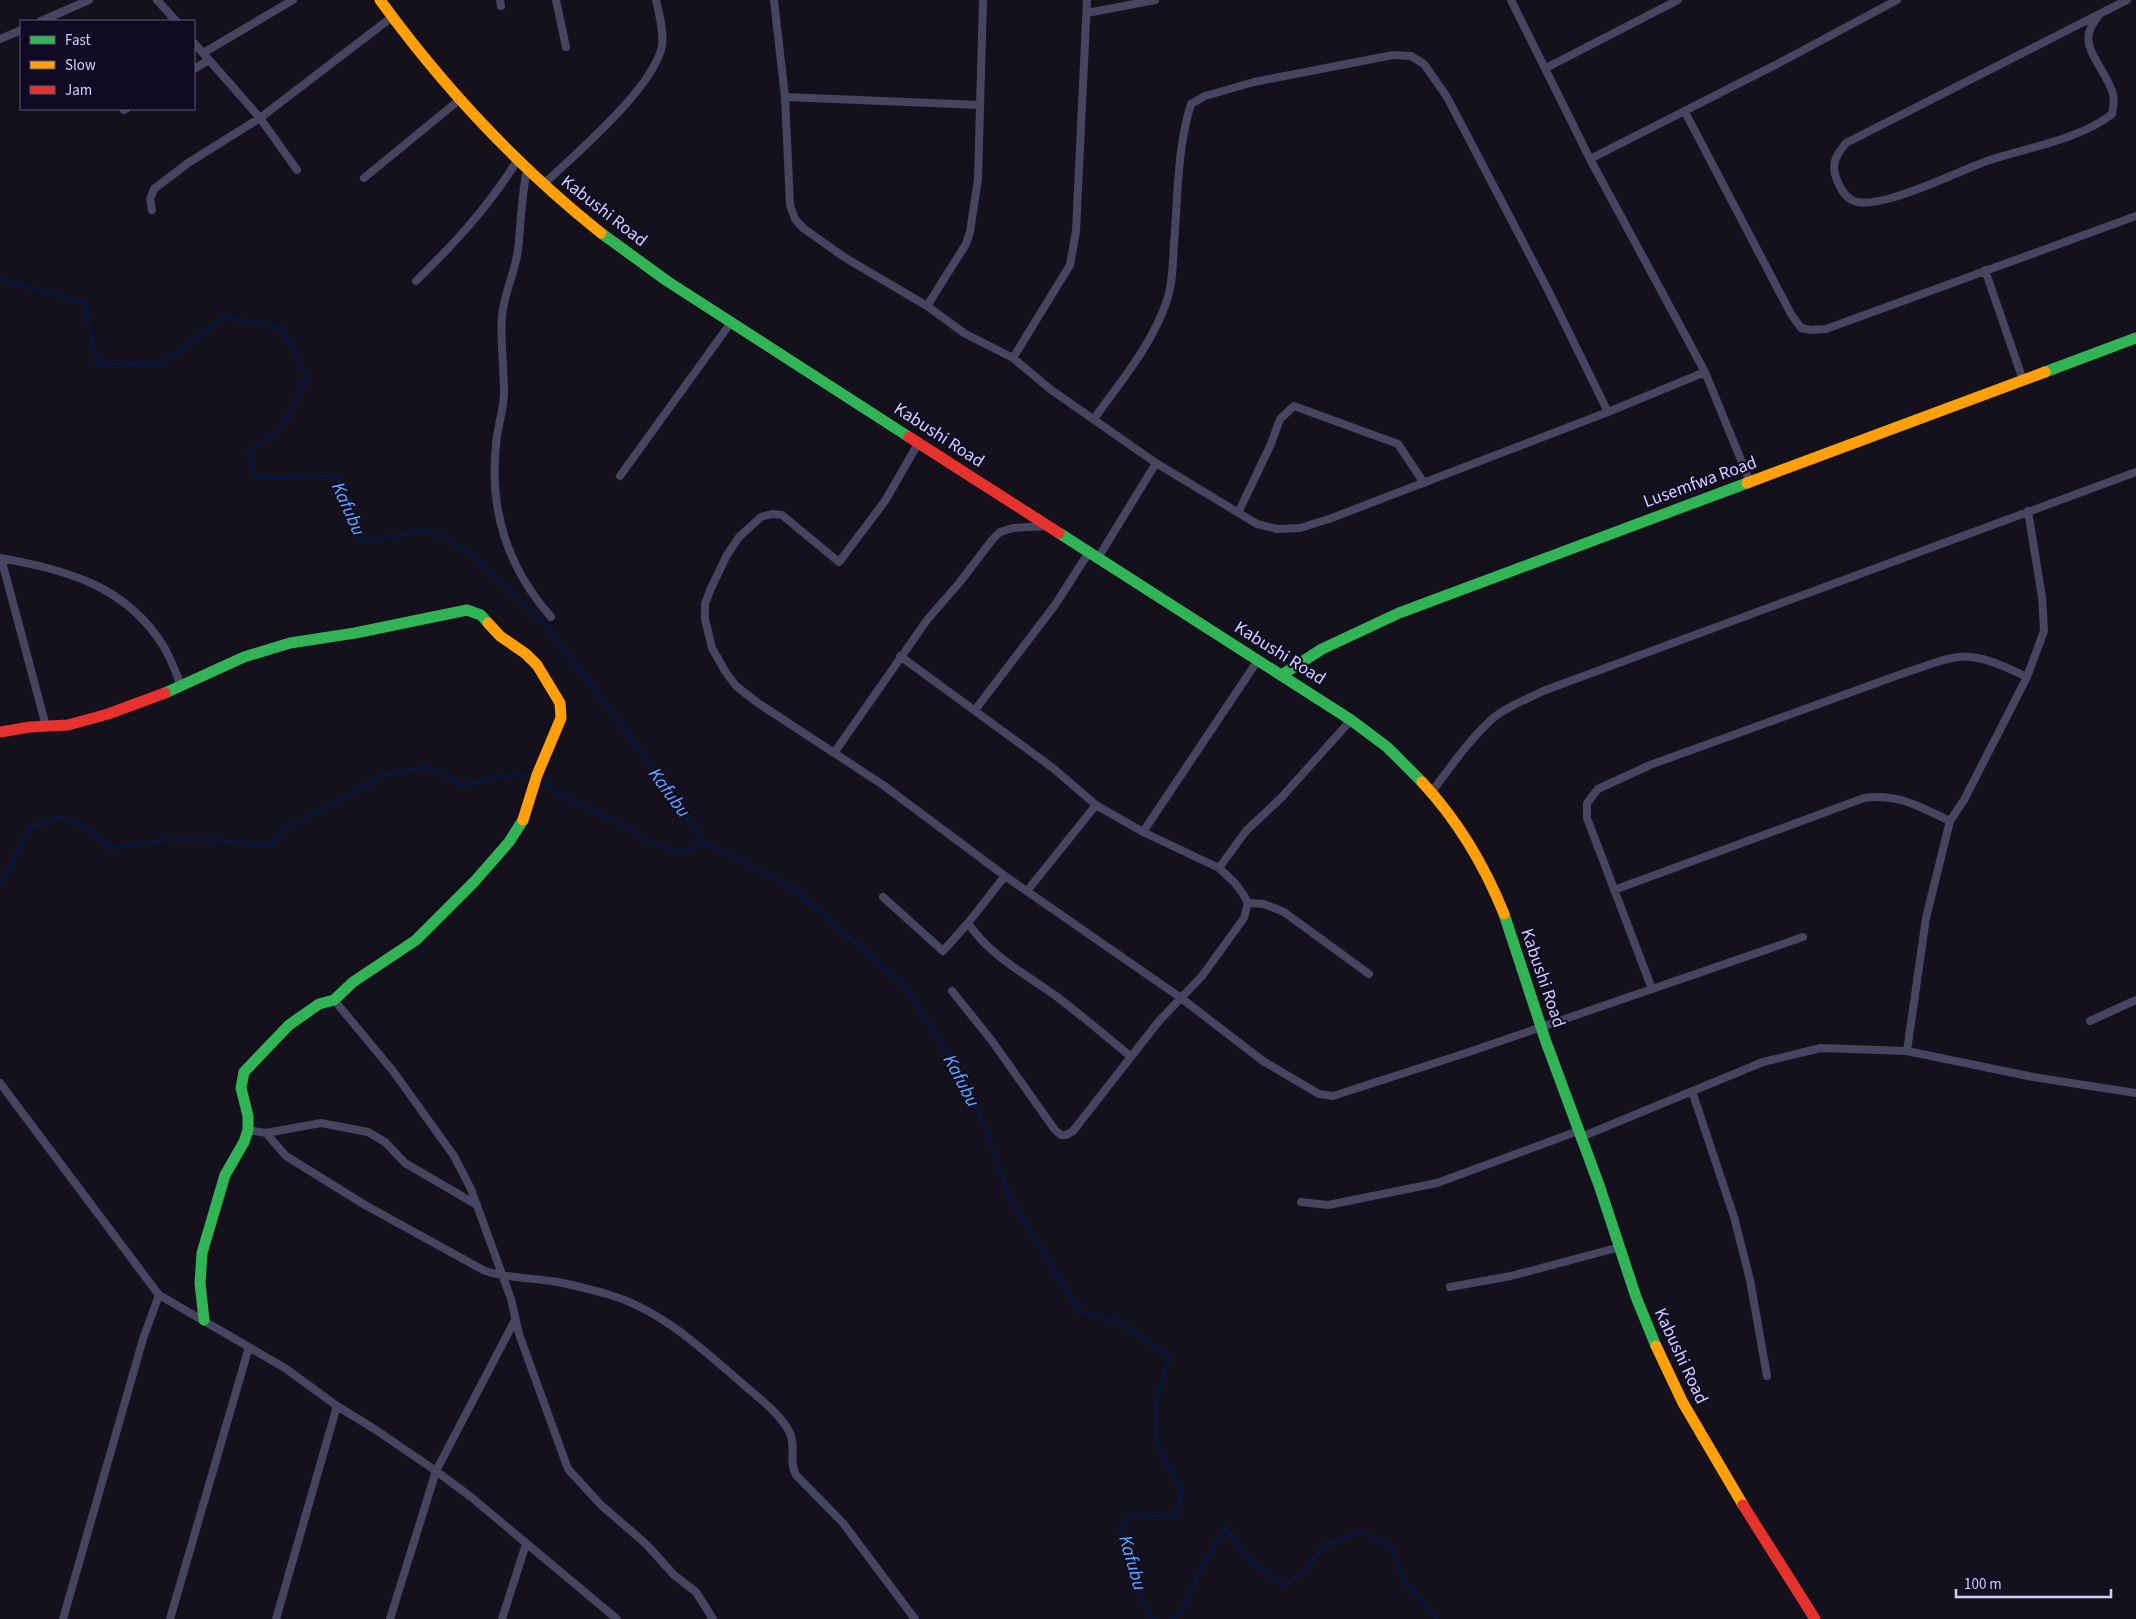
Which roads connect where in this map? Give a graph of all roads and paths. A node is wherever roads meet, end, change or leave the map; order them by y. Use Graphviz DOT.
graph roads {
  1 [pos="90,0"];
  2 [pos="157,0"];
  3 [pos="293,0"];
  4 [pos="380,0"];
  5 [pos="556,0"];
  6 [pos="656,0"];
  7 [pos="774,0"];
  8 [pos="983,0"];
  9 [pos="1087,0"];
  10 [pos="1155,0"];
  11 [pos="1511,0"];
  12 [pos="1678,0"];
  13 [pos="1897,0"];
  14 [pos="2127,0"];
  15 [pos="1087,13"];
  16 [pos="2098,16"];
  17 [pos="392,17"];
  18 [pos="43,20"];
  19 [pos="175,20"];
  20 [pos="20,30"];
  21 [pos="0,39"];
  22 [pos="195,44"];
  23 [pos="566,47"];
  24 [pos="203,53"];
  25 [pos="209,60"];
  26 [pos="195,68"];
  27 [pos="1546,68"];
  28 [pos="785,97"];
  29 [pos="458,101"];
  30 [pos="980,105"];
  31 [pos="1685,112"];
  32 [pos="260,118"];
  33 [pos="1590,159"];
  34 [pos="517,160"];
  35 [pos="297,170"];
  36 [pos="527,171"];
  37 [pos="364,178"];
  38 [pos="543,185"];
  39 [pos="152,210"];
  40 [pos="2136,216"];
  41 [pos="1985,270"];
  42 [pos="416,281"];
  43 [pos="927,306"];
  44 [pos="732,321"];
  45 [pos="2136,338"];
  46 [pos="1013,358"];
  47 [pos="1705,372"];
  48 [pos="2023,380"];
  49 [pos="1608,412"];
  50 [pos="1094,420"];
  51 [pos="919,442"];
  52 [pos="1156,463"];
  53 [pos="2136,472"];
  54 [pos="620,476"];
  55 [pos="1750,482"];
  56 [pos="1424,483"];
  57 [pos="2028,511"];
  58 [pos="1238,513"];
  59 [pos="1048,526"];
  60 [pos="1094,555"];
  61 [pos="0,558"];
  62 [pos="551,617"];
  63 [pos="900,656"];
  64 [pos="1258,660"];
  65 [pos="1284,674"];
  66 [pos="2027,677"];
  67 [pos="181,686"];
  68 [pos="975,710"];
  69 [pos="1351,720"];
  70 [pos="46,726"];
  71 [pos="0,732"];
  72 [pos="834,753"];
  73 [pos="1432,793"];
  74 [pos="1096,805"];
  75 [pos="1950,821"];
  76 [pos="1143,832"];
  77 [pos="1218,868"];
  78 [pos="1005,876"];
  79 [pos="1614,890"];
  80 [pos="1027,891"];
  81 [pos="883,898"];
  82 [pos="1248,903"];
  83 [pos="968,924"];
  84 [pos="1803,937"];
  85 [pos="1369,974"];
  86 [pos="1652,989"];
  87 [pos="952,992"];
  88 [pos="1181,998"];
  89 [pos="334,1000"];
  90 [pos="2136,1000"];
  91 [pos="2090,1021"];
  92 [pos="1541,1026"];
  93 [pos="1907,1051"];
  94 [pos="1130,1056"];
  95 [pos="0,1083"];
  96 [pos="1692,1091"];
  97 [pos="2136,1092"];
  98 [pos="248,1130"];
  99 [pos="266,1133"];
  100 [pos="1579,1134"];
  101 [pos="1301,1202"];
  102 [pos="477,1205"];
  103 [pos="1620,1247"];
  104 [pos="503,1276"];
  105 [pos="1450,1287"];
  106 [pos="160,1295"];
  107 [pos="204,1320"];
  108 [pos="515,1320"];
  109 [pos="249,1347"];
  110 [pos="1767,1376"];
  111 [pos="337,1406"];
  112 [pos="436,1471"];
  113 [pos="526,1544"];
  114 [pos="612,1617"];
  115 [pos="63,1619"];
  116 [pos="170,1619"];
  117 [pos="276,1619"];
  118 [pos="390,1619"];
  119 [pos="502,1619"];
  120 [pos="713,1619"];
  121 [pos="915,1619"];
  122 [pos="1815,1619"];
  1 -- 18 [label="street"];
  2 -- 19 [label="street"];
  3 -- 24 [label="street"];
  4 -- 17 [label="street, Kabushi Road"];
  5 -- 23 [label="street"];
  6 -- 38 [label="street"];
  7 -- 28 [label="street"];
  8 -- 30 [label="street"];
  9 -- 15 [label="street"];
  10 -- 15 [label="street"];
  11 -- 27 [label="street"];
  12 -- 27 [label="street"];
  13 -- 31 [label="street"];
  14 -- 16 [label="street"];
  15 -- 46 [label="street"];
  16 -- 16 [label="street"];
  17 -- 29 [label="street, Kabushi Road"];
  17 -- 32 [label="street"];
  20 -- 21 [label="street"];
  22 -- 24 [label="street"];
  24 -- 25 [label="street"];
  25 -- 26 [label="street"];
  25 -- 32 [label="street"];
  27 -- 33 [label="street"];
  28 -- 30 [label="street"];
  28 -- 43 [label="street"];
  29 -- 34 [label="street, Kabushi Road"];
  29 -- 37 [label="street"];
  30 -- 43 [label="street"];
  31 -- 33 [label="street"];
  31 -- 41 [label="street"];
  32 -- 35 [label="street"];
  32 -- 39 [label="street"];
  33 -- 47 [label="street"];
  34 -- 36 [label="street, Kabushi Road"];
  34 -- 42 [label="street"];
  36 -- 38 [label="street, Kabushi Road"];
  36 -- 62 [label="street"];
  38 -- 44 [label="street, Kabushi Road"];
  40 -- 41 [label="street"];
  41 -- 48 [label="street"];
  43 -- 46 [label="street"];
  44 -- 51 [label="street, Kabushi Road"];
  44 -- 54 [label="street"];
  45 -- 48 [label="street, Lusemfwa Road"];
  46 -- 50 [label="street"];
  47 -- 49 [label="street"];
  47 -- 55 [label="street"];
  48 -- 55 [label="street, Lusemfwa Road"];
  49 -- 50 [label="street"];
  49 -- 56 [label="street"];
  50 -- 52 [label="street"];
  51 -- 59 [label="street, Kabushi Road"];
  51 -- 72 [label="street"];
  52 -- 58 [label="street"];
  52 -- 60 [label="street"];
  53 -- 57 [label="street"];
  55 -- 65 [label="street, Lusemfwa Road"];
  56 -- 58 [label="street"];
  56 -- 58 [label="street"];
  57 -- 66 [label="street"];
  57 -- 73 [label="street"];
  59 -- 60 [label="street, Kabushi Road"];
  59 -- 63 [label="street"];
  60 -- 64 [label="street, Kabushi Road"];
  60 -- 68 [label="street"];
  61 -- 67 [label="street"];
  61 -- 70 [label="street"];
  63 -- 68 [label="street"];
  63 -- 72 [label="street"];
  64 -- 65 [label="street, Kabushi Road"];
  64 -- 76 [label="street"];
  65 -- 69 [label="street, Kabushi Road"];
  66 -- 75 [label="street"];
  66 -- 79 [label="street"];
  67 -- 70 [label="street"];
  67 -- 89 [label="street"];
  68 -- 74 [label="street"];
  69 -- 73 [label="street, Kabushi Road"];
  69 -- 77 [label="street"];
  70 -- 71 [label="street"];
  72 -- 78 [label="street"];
  73 -- 92 [label="street, Kabushi Road"];
  74 -- 76 [label="street"];
  74 -- 80 [label="street"];
  75 -- 79 [label="street"];
  75 -- 93 [label="street"];
  76 -- 77 [label="street"];
  77 -- 82 [label="street"];
  78 -- 80 [label="street"];
  78 -- 83 [label="street"];
  79 -- 86 [label="street"];
  80 -- 88 [label="street"];
  81 -- 83 [label="street"];
  82 -- 85 [label="street"];
  82 -- 88 [label="street"];
  83 -- 94 [label="street"];
  84 -- 86 [label="street"];
  86 -- 92 [label="street"];
  87 -- 94 [label="street"];
  88 -- 92 [label="street"];
  88 -- 94 [label="street"];
  89 -- 98 [label="street"];
  89 -- 102 [label="street"];
  90 -- 91 [label="street"];
  92 -- 100 [label="street, Kabushi Road"];
  93 -- 96 [label="street"];
  93 -- 97 [label="street"];
  95 -- 106 [label="street"];
  96 -- 100 [label="street"];
  96 -- 110 [label="street"];
  98 -- 99 [label="street"];
  98 -- 107 [label="street"];
  99 -- 102 [label="street"];
  99 -- 104 [label="street"];
  100 -- 101 [label="street"];
  100 -- 103 [label="street, Kabushi Road"];
  102 -- 104 [label="street"];
  103 -- 105 [label="street"];
  103 -- 122 [label="street, Kabushi Road"];
  104 -- 108 [label="street"];
  104 -- 121 [label="street"];
  106 -- 107 [label="street"];
  106 -- 115 [label="street"];
  107 -- 109 [label="street"];
  108 -- 112 [label="street"];
  108 -- 120 [label="street"];
  109 -- 111 [label="street"];
  109 -- 116 [label="street"];
  111 -- 112 [label="street"];
  111 -- 117 [label="street"];
  112 -- 113 [label="street"];
  112 -- 118 [label="street"];
  113 -- 114 [label="street"];
  113 -- 119 [label="street"];
}
